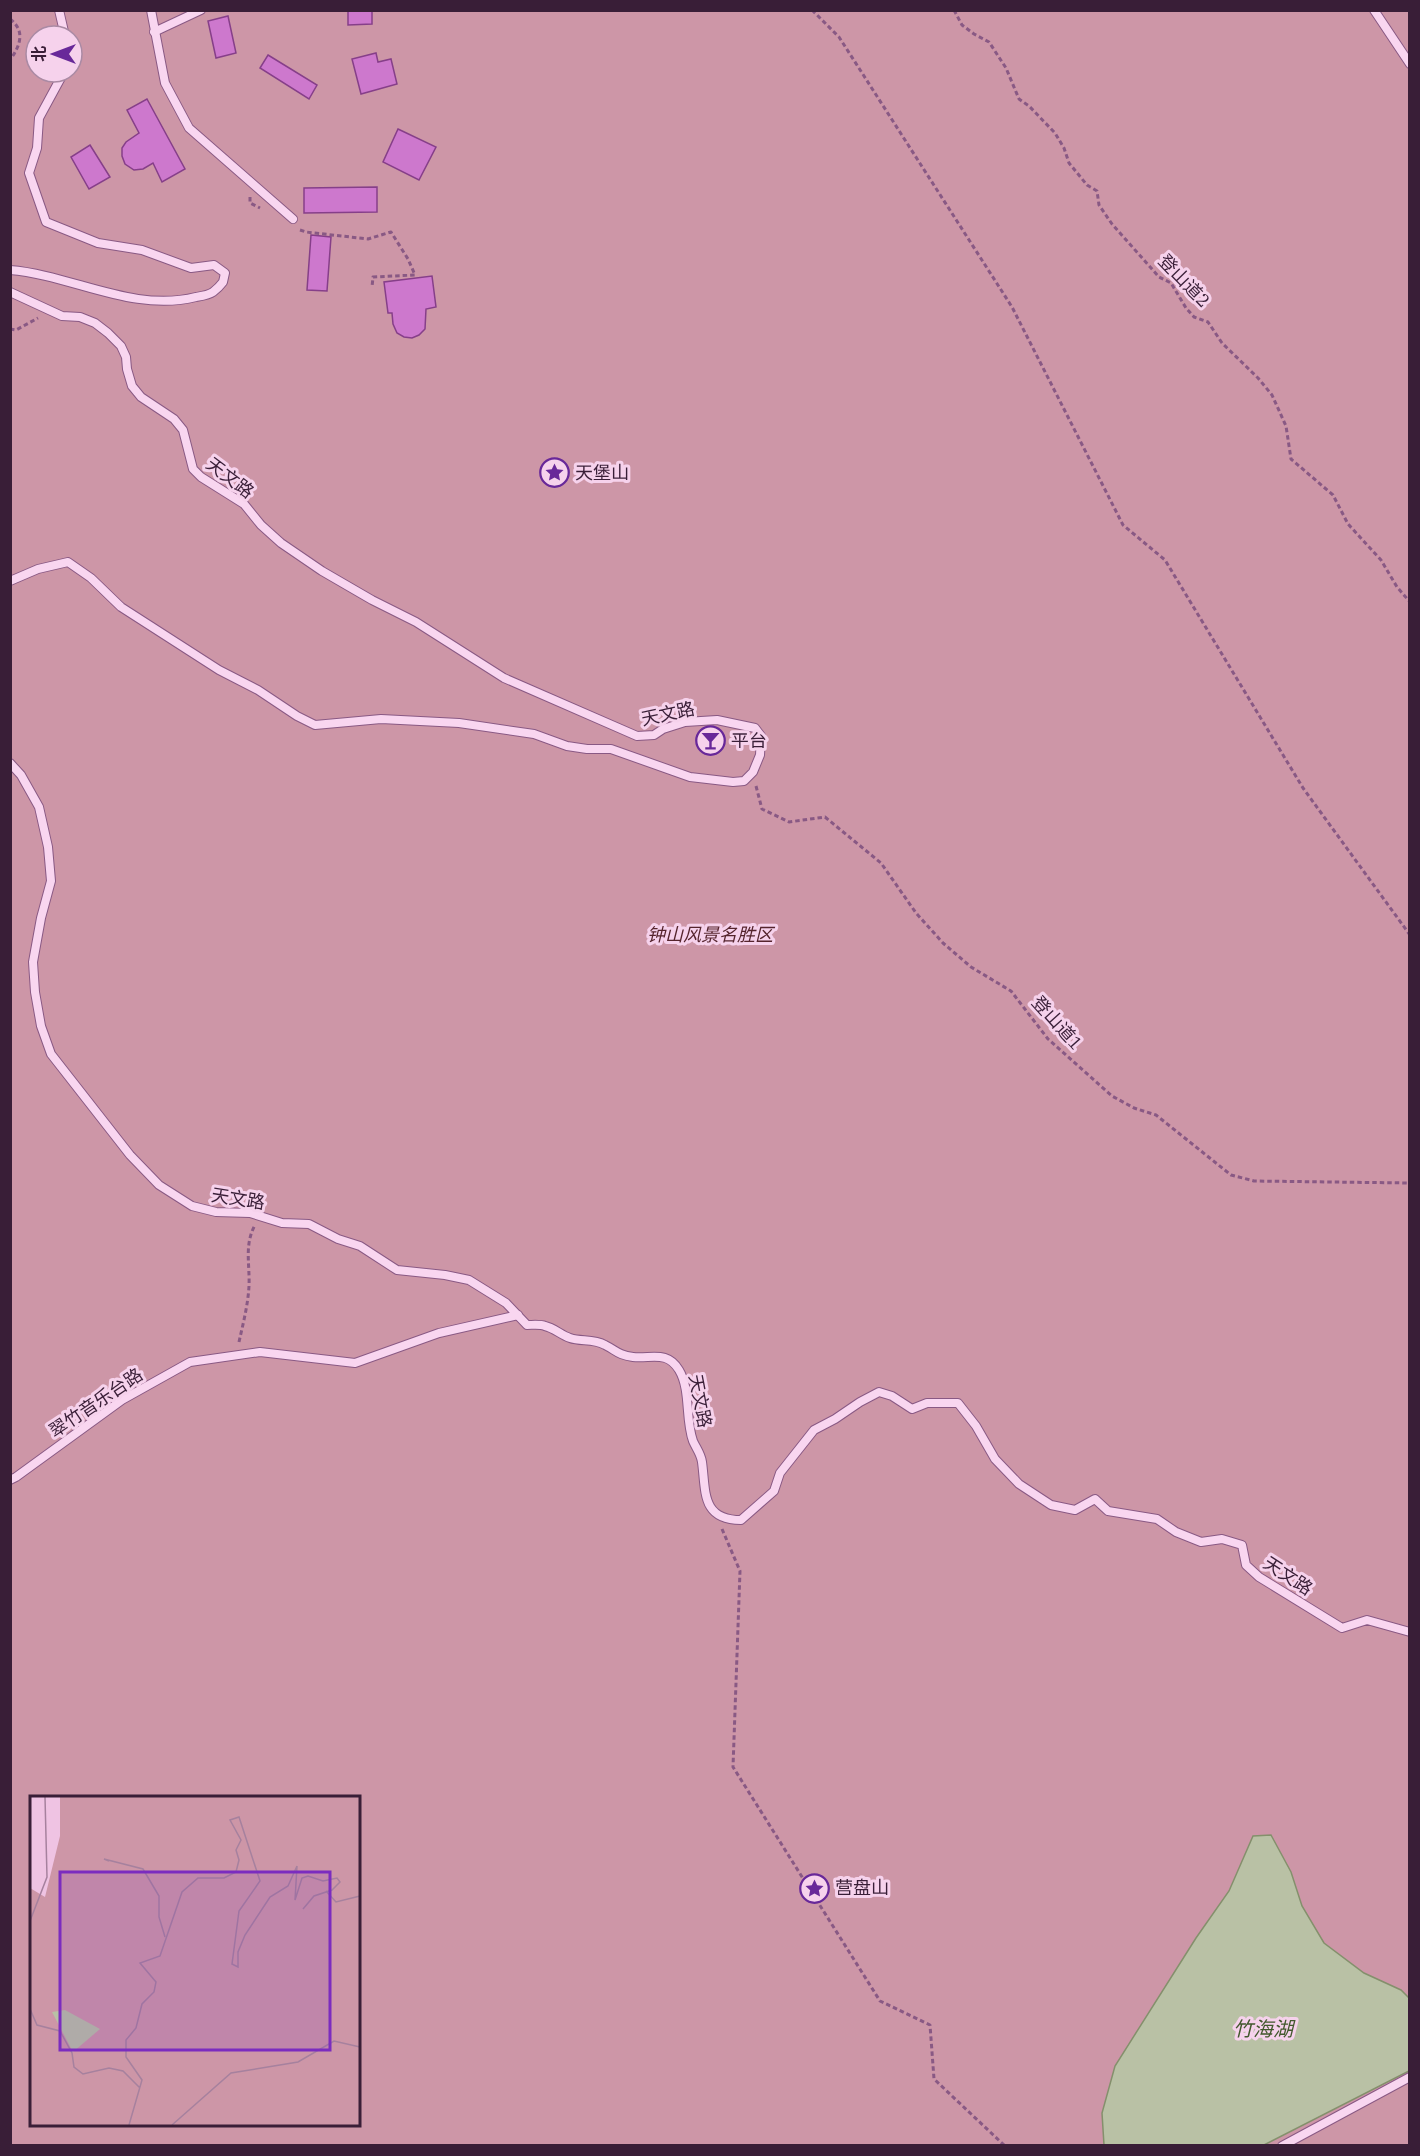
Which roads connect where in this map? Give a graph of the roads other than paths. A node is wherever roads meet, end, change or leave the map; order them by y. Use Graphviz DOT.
graph roads {
  1 [pos="151,10"];
  2 [pos="201,10"];
  3 [pos="1374,10"];
  4 [pos="154,32"];
  5 [pos="1410,64"];
  6 [pos="57,84"];
  7 [pos="293,219"];
  8 [pos="10,270"];
  9 [pos="10,292"];
  10 [pos="10,581"];
  11 [pos="10,763"];
  12 [pos="518,1315"];
  13 [pos="10,1480"];
  14 [pos="1410,1632"];
  15 [pos="1410,2077"];
  16 [pos="1282,2145"];
  1 -- 4 [label="lane"];
  2 -- 4 [label="lane"];
  3 -- 5 [label="lane"];
  4 -- 7 [label="lane"];
  6 -- 8 [label="lane"];
  9 -- 10 [label="lane, 天文路"];
  11 -- 12 [label="lane, 天文路"];
  12 -- 13 [label="lane, 翠竹音乐台路"];
  12 -- 14 [label="lane, 天文路"];
  15 -- 16 [label="lane"];
}
